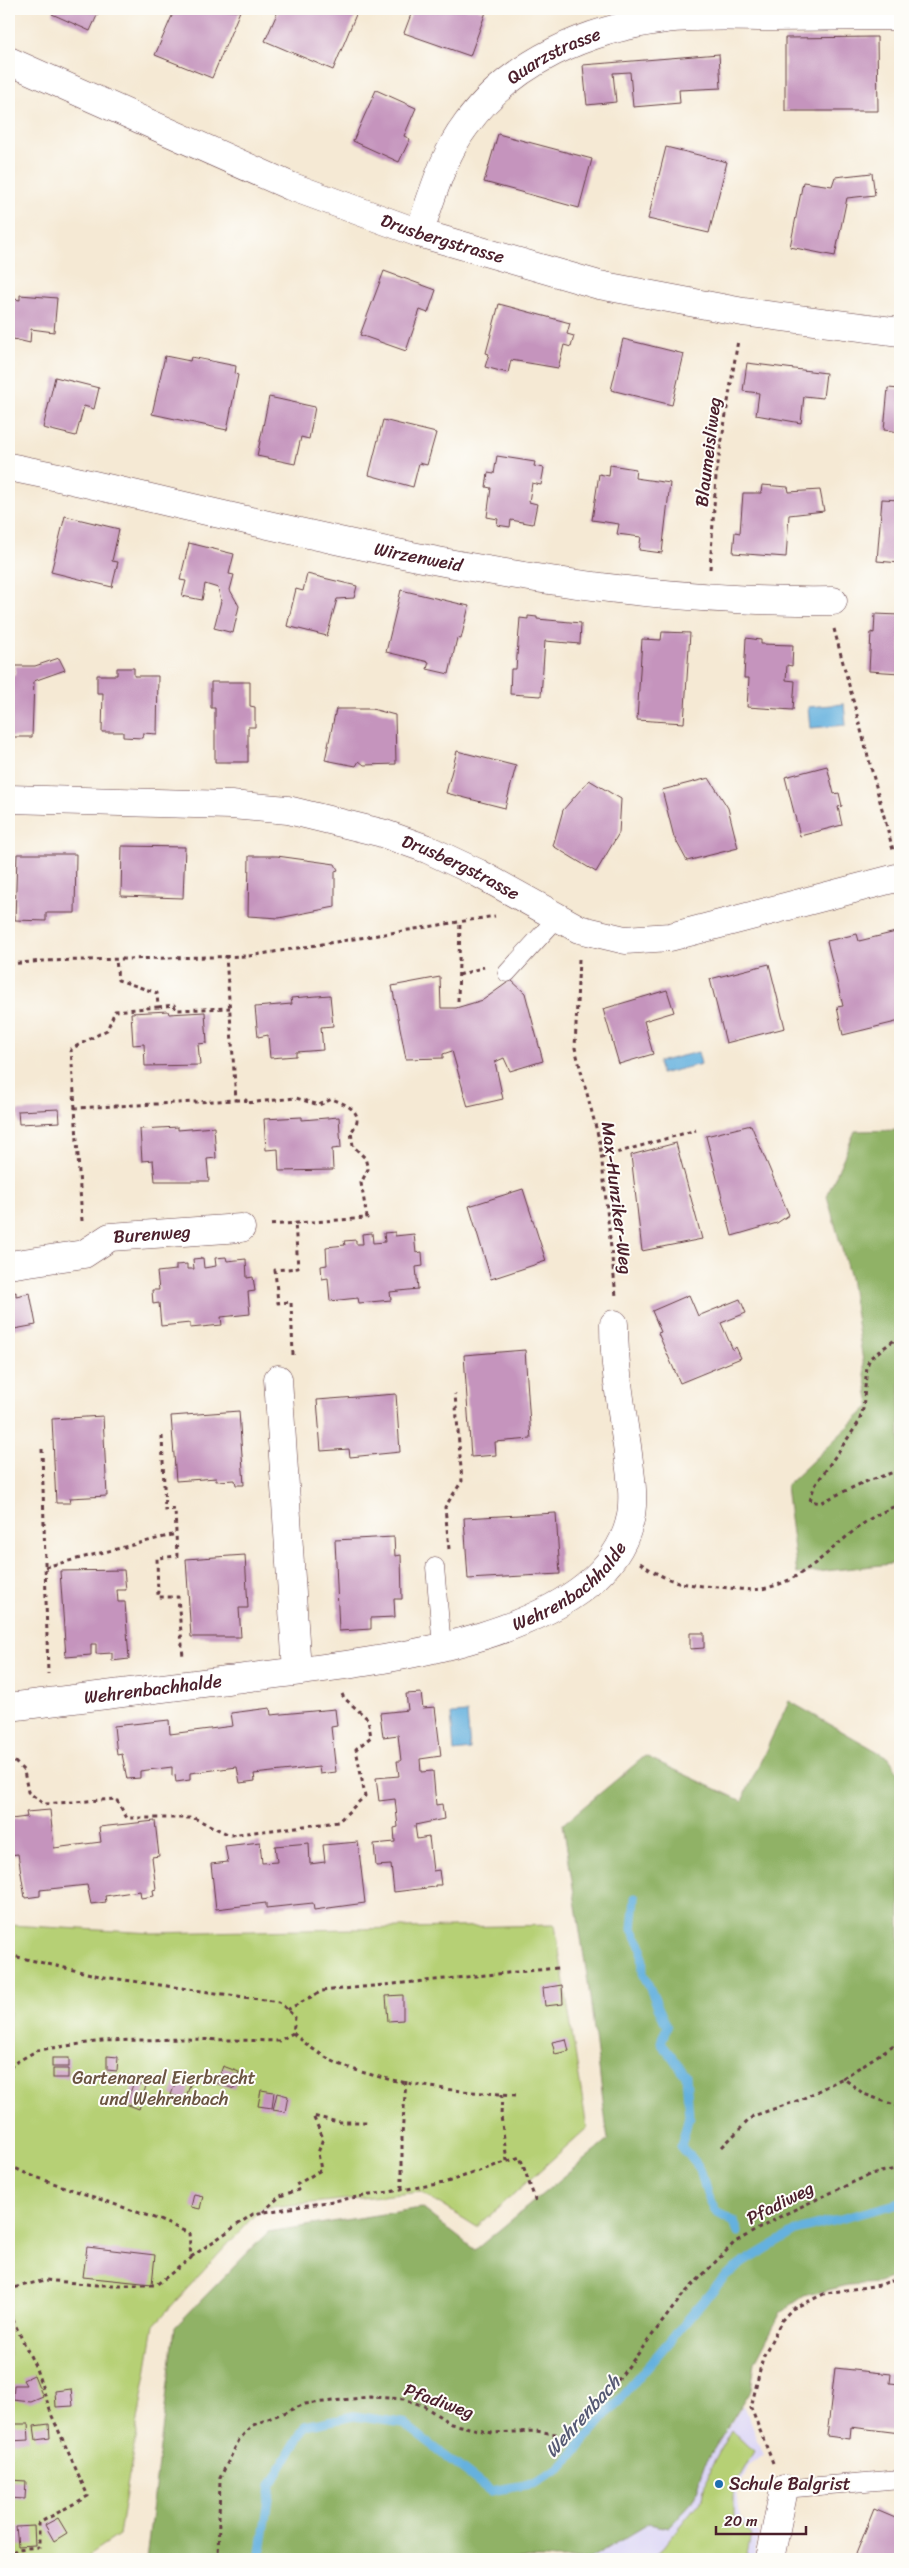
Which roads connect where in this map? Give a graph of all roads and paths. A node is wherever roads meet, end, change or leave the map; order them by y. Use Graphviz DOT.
graph roads {
  1 [pos="900,16"];
  2 [pos="9,61"];
  3 [pos="419,233"];
  4 [pos="743,312"];
  5 [pos="900,332"];
  6 [pos="9,468"];
  7 [pos="708,597"];
  8 [pos="833,601"];
  9 [pos="9,799"];
  10 [pos="900,877"];
  11 [pos="530,902"];
  12 [pos="460,922"];
  13 [pos="568,923"];
  14 [pos="226,956"];
  15 [pos="116,959"];
  16 [pos="9,964"];
  17 [pos="507,973"];
  18 [pos="458,1001"];
  19 [pos="158,1007"];
  20 [pos="230,1008"];
  21 [pos="236,1100"];
  22 [pos="75,1108"];
  23 [pos="696,1130"];
  24 [pos="602,1157"];
  25 [pos="295,1222"];
  26 [pos="241,1228"];
  27 [pos="84,1254"];
  28 [pos="9,1266"];
  29 [pos="614,1324"];
  30 [pos="900,1336"];
  31 [pos="278,1378"];
  32 [pos="455,1394"];
  33 [pos="162,1436"];
  34 [pos="42,1449"];
  35 [pos="900,1470"];
  36 [pos="900,1504"];
  37 [pos="176,1534"];
  38 [pos="619,1549"];
  39 [pos="45,1567"];
  40 [pos="435,1567"];
  41 [pos="442,1646"];
  42 [pos="328,1667"];
  43 [pos="297,1671"];
  44 [pos="185,1685"];
  45 [pos="49,1702"];
  46 [pos="9,1707"];
  47 [pos="9,1756"];
  48 [pos="9,1955"];
  49 [pos="558,1968"];
  50 [pos="287,2010"];
  51 [pos="293,2033"];
  52 [pos="900,2041"];
  53 [pos="9,2070"];
  54 [pos="843,2078"];
  55 [pos="406,2081"];
  56 [pos="502,2094"];
  57 [pos="518,2095"];
  58 [pos="900,2107"];
  59 [pos="368,2122"];
  60 [pos="722,2148"];
  61 [pos="507,2162"];
  62 [pos="9,2165"];
  63 [pos="900,2168"];
  64 [pos="402,2190"];
  65 [pos="536,2202"];
  66 [pos="262,2212"];
  67 [pos="191,2258"];
  68 [pos="900,2277"];
  69 [pos="9,2289"];
  70 [pos="9,2312"];
  71 [pos="900,2479"];
  72 [pos="784,2489"];
  73 [pos="9,2555"];
  74 [pos="218,2559"];
  75 [pos="770,2559"];
  1 -- 3 [label="street, Quarzstrasse"];
  2 -- 3 [label="street, Drusbergstrasse"];
  3 -- 4 [label="street, Drusbergstrasse"];
  4 -- 5 [label="street, Drusbergstrasse"];
  4 -- 7 [label="path, Blaumeisliweg"];
  6 -- 7 [label="street, Wirzenweid"];
  7 -- 8 [label="street, Wirzenweid"];
  8 -- 10 [label="path"];
  9 -- 11 [label="street, Drusbergstrasse"];
  10 -- 13 [label="street, Drusbergstrasse"];
  11 -- 12 [label="path"];
  11 -- 13 [label="street, Drusbergstrasse"];
  12 -- 14 [label="path"];
  12 -- 18 [label="path"];
  13 -- 17 [label="lane"];
  13 -- 24 [label="path, Max-Hunziker-Weg"];
  14 -- 15 [label="path"];
  14 -- 20 [label="path"];
  15 -- 16 [label="path"];
  15 -- 19 [label="path"];
  19 -- 20 [label="path"];
  19 -- 22 [label="path"];
  20 -- 21 [label="path"];
  21 -- 22 [label="path"];
  21 -- 25 [label="path"];
  22 -- 27 [label="path"];
  23 -- 24 [label="path"];
  24 -- 29 [label="path, Max-Hunziker-Weg"];
  25 -- 26 [label="path"];
  25 -- 31 [label="path"];
  26 -- 27 [label="street, Burenweg"];
  27 -- 28 [label="street, Burenweg"];
  29 -- 38 [label="street, Wehrenbachhalde"];
  30 -- 35 [label="path"];
  31 -- 43 [label="street"];
  32 -- 40 [label="path"];
  33 -- 37 [label="path"];
  34 -- 39 [label="path"];
  36 -- 38 [label="path"];
  37 -- 39 [label="path"];
  37 -- 44 [label="path"];
  38 -- 41 [label="street, Wehrenbachhalde"];
  39 -- 45 [label="path"];
  40 -- 41 [label="lane"];
  41 -- 42 [label="street, Wehrenbachhalde"];
  42 -- 43 [label="street, Wehrenbachhalde"];
  42 -- 47 [label="path"];
  43 -- 44 [label="street, Wehrenbachhalde"];
  44 -- 45 [label="street, Wehrenbachhalde"];
  45 -- 46 [label="street, Wehrenbachhalde"];
  48 -- 50 [label="path"];
  49 -- 50 [label="path"];
  50 -- 51 [label="path"];
  51 -- 53 [label="path"];
  51 -- 55 [label="path"];
  52 -- 54 [label="path"];
  54 -- 58 [label="path"];
  54 -- 60 [label="path"];
  55 -- 56 [label="path"];
  55 -- 64 [label="path"];
  56 -- 57 [label="path"];
  56 -- 61 [label="path"];
  59 -- 66 [label="path"];
  61 -- 64 [label="path"];
  61 -- 65 [label="path"];
  62 -- 67 [label="path"];
  63 -- 74 [label="path, Pfadiweg"];
  64 -- 66 [label="path"];
  66 -- 67 [label="path"];
  67 -- 69 [label="path"];
  68 -- 72 [label="path"];
  70 -- 73 [label="path"];
  71 -- 72 [label="lane"];
  72 -- 75 [label="street"];
}
